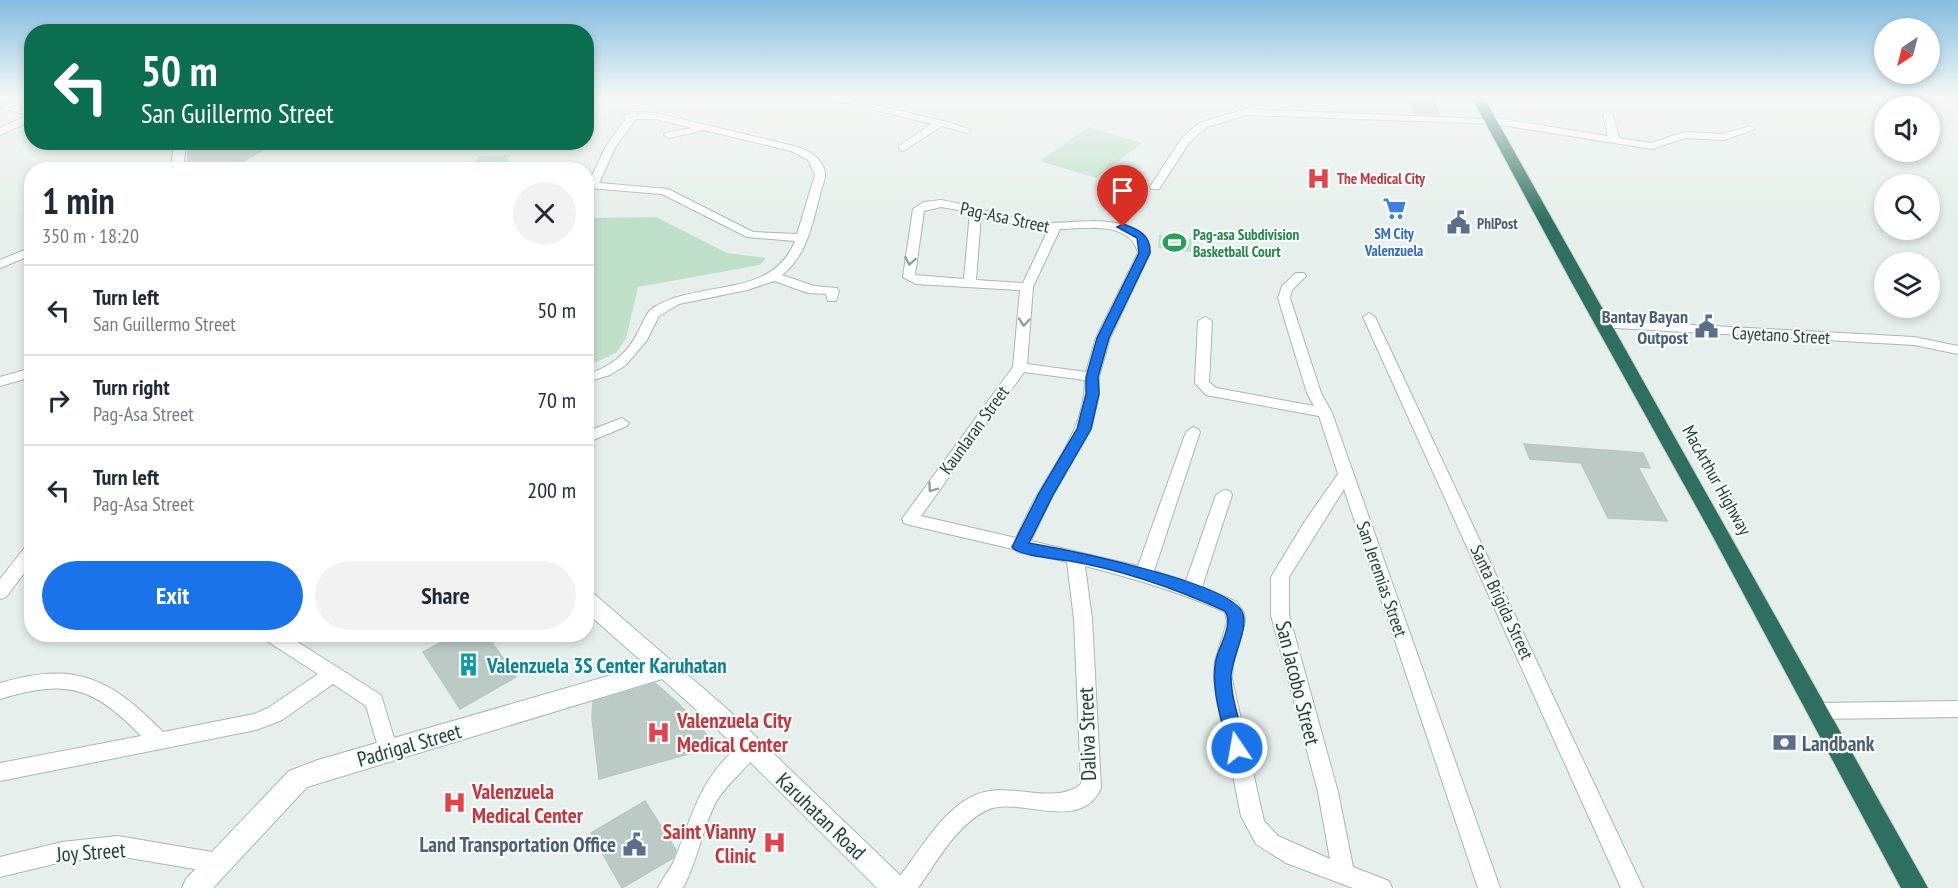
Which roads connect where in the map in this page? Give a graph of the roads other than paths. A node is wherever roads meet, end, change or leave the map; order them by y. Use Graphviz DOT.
graph roads {
  1 [pos="616,137"];
  2 [pos="747,137"];
  3 [pos="919,137"];
  4 [pos="1189,137"];
  5 [pos="1500,137"];
  6 [pos="1610,137"];
  7 [pos="1676,137"];
  8 [pos="1614,138"];
  9 [pos="903,148"];
  10 [pos="594,182"];
  11 [pos="594,186"];
  12 [pos="1155,187"];
  13 [pos="976,210"];
  14 [pos="1055,228"];
  15 [pos="801,238"];
  16 [pos="24,254"];
  17 [pos="0,264"];
  18 [pos="773,276"];
  19 [pos="1300,276"];
  20 [pos="970,282"];
  21 [pos="1027,287"];
  22 [pos="832,298"];
  23 [pos="1369,317"];
  24 [pos="1205,321"];
  25 [pos="1603,324"];
  26 [pos="1958,350"];
  27 [pos="1020,367"];
  28 [pos="24,374"];
  29 [pos="594,377"];
  30 [pos="1092,377"];
  31 [pos="0,382"];
  32 [pos="1325,413"];
  33 [pos="622,423"];
  34 [pos="1193,432"];
  35 [pos="594,435"];
  36 [pos="1346,474"];
  37 [pos="1224,495"];
  38 [pos="1020,547"];
  39 [pos="1075,556"];
  40 [pos="24,560"];
  41 [pos="1144,574"];
  42 [pos="1192,590"];
  43 [pos="0,592"];
  44 [pos="594,605"];
  45 [pos="283,642"];
  46 [pos="664,669"];
  47 [pos="333,674"];
  48 [pos="0,691"];
  49 [pos="1958,709"];
  50 [pos="1818,711"];
  51 [pos="158,740"];
  52 [pos="751,747"];
  53 [pos="388,751"];
  54 [pos="0,772"];
  55 [pos="218,863"];
  56 [pos="0,867"];
  57 [pos="1343,873"];
  58 [pos="195,888"];
  59 [pos="669,888"];
  60 [pos="895,888"];
  61 [pos="904,888"];
  62 [pos="1381,888"];
  63 [pos="1490,888"];
  64 [pos="1632,888"];
  65 [pos="1915,888"];
  1 -- 10 [label="street"];
  2 -- 15 [label="street"];
  3 -- 9 [label="street"];
  4 -- 12 [label="street"];
  5 -- 25 [label="highway, MacArthur Highway"];
  6 -- 8 [label="street"];
  7 -- 8 [label="street"];
  11 -- 15 [label="street"];
  13 -- 14 [label="street, Pag-Asa Street"];
  13 -- 20 [label="street"];
  13 -- 20 [label="street, Pag-Asa Street, one-way"];
  14 -- 21 [label="street, Kaunlaran Street"];
  14 -- 30 [label="street, Pag-Asa Street"];
  15 -- 18 [label="street"];
  16 -- 17 [label="street"];
  18 -- 22 [label="street"];
  18 -- 29 [label="street"];
  19 -- 32 [label="street, San Jeremias Street"];
  20 -- 21 [label="street"];
  21 -- 27 [label="street, Kaunlaran Street, one-way"];
  23 -- 64 [label="street, Santa Brigida Street"];
  24 -- 32 [label="street"];
  25 -- 26 [label="street, Cayetano Street"];
  25 -- 50 [label="highway, MacArthur Highway"];
  27 -- 30 [label="street"];
  27 -- 38 [label="street, Kaunlaran Street, one-way"];
  28 -- 31 [label="street"];
  30 -- 38 [label="street, Pag-Asa Street"];
  32 -- 36 [label="street, San Jeremias Street"];
  33 -- 35 [label="street"];
  34 -- 41 [label="street"];
  36 -- 57 [label="street, San Jacobo Street"];
  36 -- 63 [label="street, San Jeremias Street"];
  37 -- 42 [label="street"];
  38 -- 39 [label="street, Kaunlaran Street"];
  39 -- 41 [label="street, Kaunlaran Street"];
  39 -- 61 [label="street, Daliva Street"];
  40 -- 43 [label="street"];
  41 -- 42 [label="street, Kaunlaran Street"];
  42 -- 57 [label="street, Kaunlaran Street"];
  44 -- 46 [label="main road, Karuhatan Road"];
  45 -- 47 [label="street"];
  46 -- 52 [label="main road, Karuhatan Road"];
  46 -- 53 [label="main road, Padrigal Street"];
  47 -- 51 [label="street"];
  47 -- 53 [label="street"];
  48 -- 51 [label="street"];
  49 -- 50 [label="street"];
  50 -- 65 [label="highway, MacArthur Highway"];
  51 -- 54 [label="street"];
  52 -- 59 [label="street"];
  52 -- 60 [label="main road, Karuhatan Road"];
  53 -- 55 [label="main road, Padrigal Street"];
  55 -- 56 [label="street, Joy Street"];
  55 -- 58 [label="main road, Padrigal Street"];
  57 -- 62 [label="street"];
}
